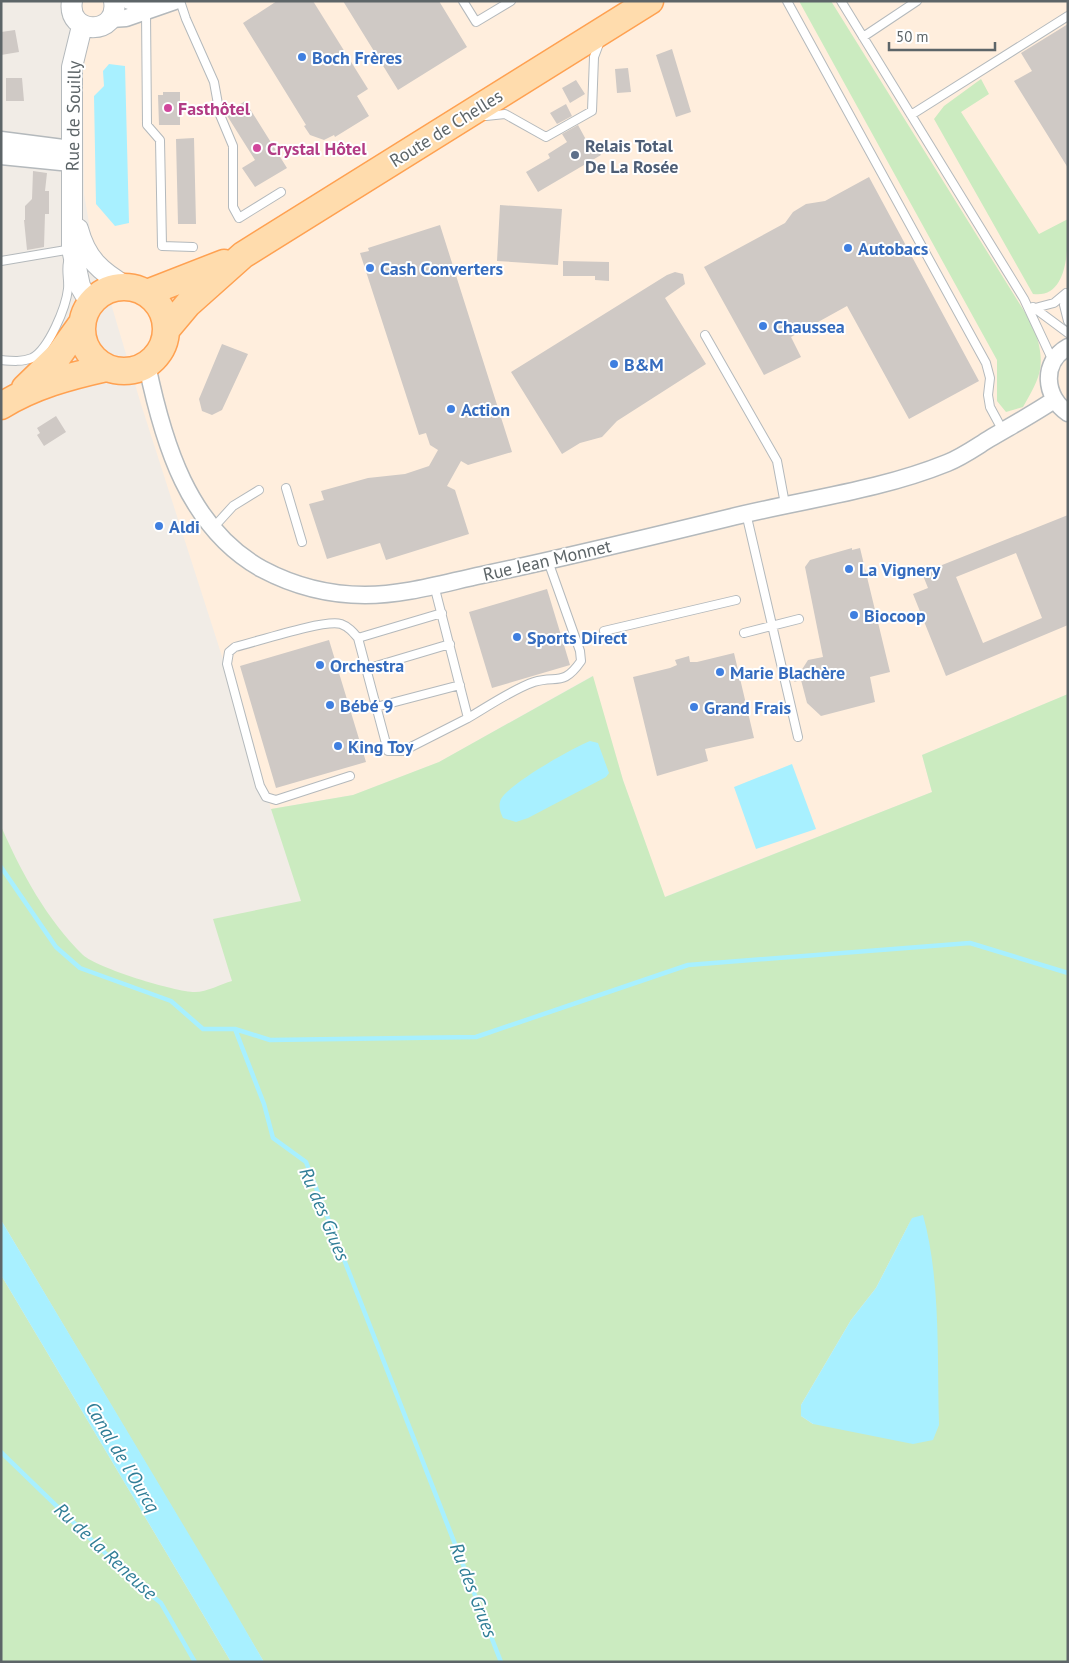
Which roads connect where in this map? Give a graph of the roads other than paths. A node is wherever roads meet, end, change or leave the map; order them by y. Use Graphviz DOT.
graph roads {
  1 [pos="72,1"];
  2 [pos="129,1"];
  3 [pos="175,1"];
  4 [pos="180,1"];
  5 [pos="463,1"];
  6 [pos="511,1"];
  7 [pos="650,1"];
  8 [pos="787,1"];
  9 [pos="841,1"];
  10 [pos="917,1"];
  11 [pos="152,8"];
  12 [pos="113,10"];
  13 [pos="625,16"];
  14 [pos="1068,16"];
  15 [pos="82,26"];
  16 [pos="863,37"];
  17 [pos="911,115"];
  18 [pos="482,118"];
  19 [pos="473,122"];
  20 [pos="1,140"];
  21 [pos="418,145"];
  22 [pos="1,156"];
  23 [pos="71,156"];
  24 [pos="281,192"];
  25 [pos="73,208"];
  26 [pos="193,247"];
  27 [pos="72,249"];
  28 [pos="244,255"];
  29 [pos="1,261"];
  30 [pos="137,290"];
  31 [pos="1067,292"];
  32 [pos="1024,299"];
  33 [pos="1035,308"];
  34 [pos="86,313"];
  35 [pos="1068,321"];
  36 [pos="166,329"];
  37 [pos="1068,333"];
  38 [pos="705,335"];
  39 [pos="1068,347"];
  40 [pos="1,360"];
  41 [pos="1053,361"];
  42 [pos="147,365"];
  43 [pos="106,368"];
  44 [pos="1054,400"];
  45 [pos="9,401"];
  46 [pos="1068,413"];
  47 [pos="1003,431"];
  48 [pos="286,488"];
  49 [pos="259,490"];
  50 [pos="786,504"];
  51 [pos="746,513"];
  52 [pos="212,528"];
  53 [pos="302,542"];
  54 [pos="548,561"];
  55 [pos="434,585"];
  56 [pos="736,600"];
  57 [pos="442,613"];
  58 [pos="799,619"];
  59 [pos="772,626"];
  60 [pos="604,631"];
  61 [pos="744,633"];
  62 [pos="358,638"];
  63 [pos="450,644"];
  64 [pos="366,669"];
  65 [pos="460,685"];
  66 [pos="376,707"];
  67 [pos="468,718"];
  68 [pos="798,737"];
  69 [pos="350,776"];
  1 -- 15 [label="street"];
  2 -- 11 [label="street"];
  3 -- 11 [label="street"];
  4 -- 24 [label="lane"];
  5 -- 6 [label="lane"];
  7 -- 13 [label="main road, Route de Chelles"];
  8 -- 47 [label="lane"];
  9 -- 16 [label="lane"];
  10 -- 16 [label="lane"];
  11 -- 12 [label="street"];
  11 -- 26 [label="lane"];
  12 -- 15 [label="street"];
  13 -- 18 [label="lane"];
  13 -- 21 [label="main road, Route de Chelles"];
  14 -- 17 [label="lane"];
  15 -- 23 [label="street, Rue de Souilly"];
  16 -- 17 [label="lane"];
  17 -- 32 [label="lane"];
  19 -- 21 [label="lane"];
  20 -- 23 [label="street"];
  21 -- 28 [label="main road, Route de Chelles"];
  22 -- 23 [label="street"];
  23 -- 25 [label="street, Rue de Souilly"];
  25 -- 27 [label="street, Rue de Souilly"];
  25 -- 30 [label="street, Rue de Souilly"];
  27 -- 29 [label="lane"];
  27 -- 34 [label="street, Rue de Souilly"];
  27 -- 40 [label="lane"];
  28 -- 30 [label="main road"];
  28 -- 36 [label="main road"];
  30 -- 34 [label="main road"];
  30 -- 36 [label="main road"];
  31 -- 33 [label="lane"];
  31 -- 35 [label="lane"];
  32 -- 33 [label="lane"];
  32 -- 41 [label="lane"];
  33 -- 37 [label="lane"];
  34 -- 43 [label="main road"];
  34 -- 45 [label="main road"];
  36 -- 42 [label="main road"];
  38 -- 50 [label="lane"];
  39 -- 41 [label="street"];
  41 -- 44 [label="street"];
  42 -- 43 [label="main road"];
  42 -- 52 [label="street, Rue Jean Monnet"];
  43 -- 45 [label="main road"];
  44 -- 46 [label="street"];
  44 -- 47 [label="street, Rue Jean Monnet"];
  47 -- 50 [label="street, Rue Jean Monnet"];
  48 -- 53 [label="lane"];
  49 -- 52 [label="lane"];
  50 -- 51 [label="street, Rue Jean Monnet"];
  51 -- 54 [label="street, Rue Jean Monnet"];
  51 -- 59 [label="lane"];
  52 -- 55 [label="street, Rue Jean Monnet"];
  54 -- 55 [label="street, Rue Jean Monnet"];
  54 -- 67 [label="lane"];
  55 -- 57 [label="lane"];
  56 -- 60 [label="lane"];
  57 -- 62 [label="lane"];
  57 -- 63 [label="lane"];
  58 -- 59 [label="lane"];
  59 -- 61 [label="lane"];
  59 -- 68 [label="lane"];
  62 -- 64 [label="lane"];
  62 -- 69 [label="lane"];
  63 -- 64 [label="lane"];
  63 -- 65 [label="lane"];
  64 -- 66 [label="lane"];
  65 -- 66 [label="lane"];
  65 -- 67 [label="lane"];
  66 -- 67 [label="lane"];
}
